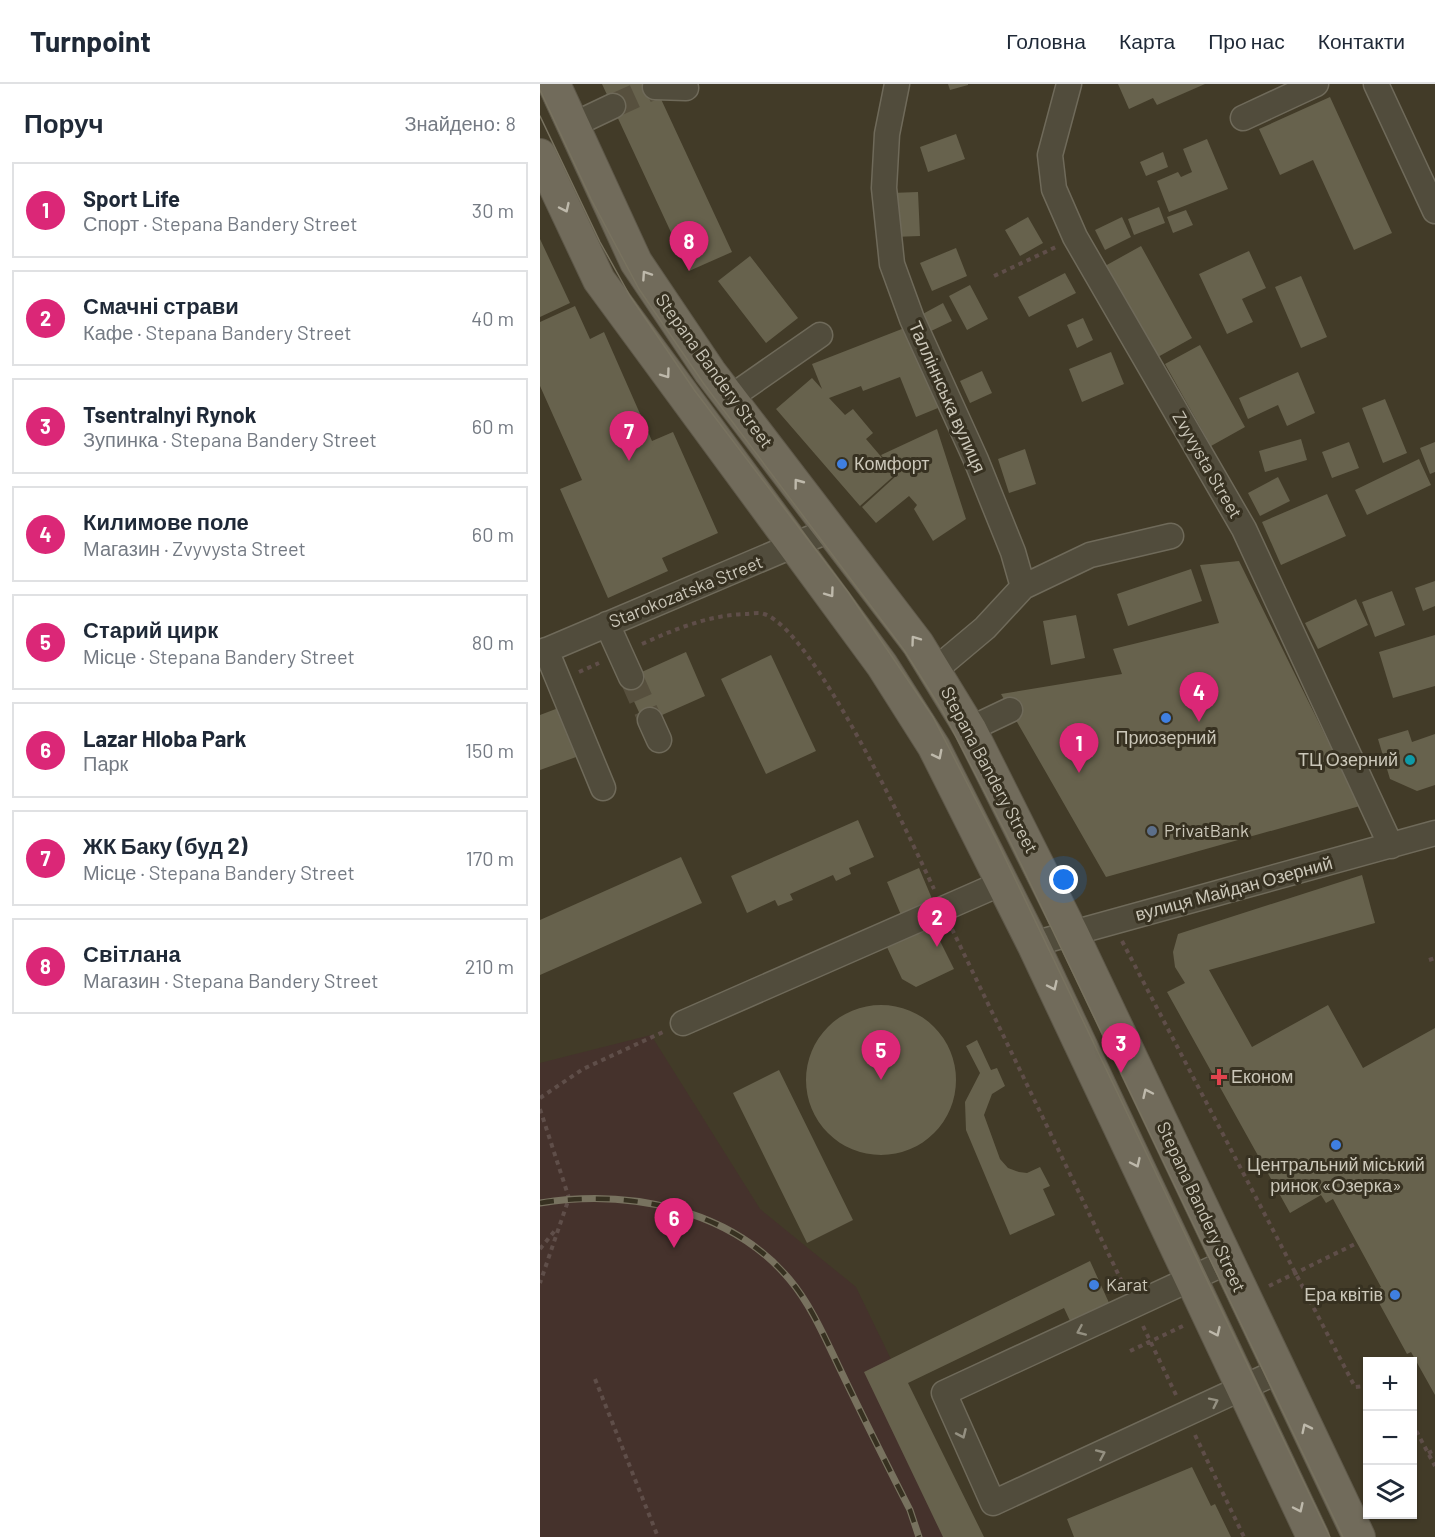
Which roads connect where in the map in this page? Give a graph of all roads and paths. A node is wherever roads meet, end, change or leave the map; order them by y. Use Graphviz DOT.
graph roads {
  1 [pos="554,84"];
  2 [pos="897,84"];
  3 [pos="1069,84"];
  4 [pos="1316,84"];
  5 [pos="1376,84"];
  6 [pos="656,87"];
  7 [pos="686,88"];
  8 [pos="613,106"];
  9 [pos="1243,118"];
  10 [pos="573,125"];
  11 [pos="540,155"];
  12 [pos="1433,203"];
  13 [pos="1075,237"];
  14 [pos="994,276"];
  15 [pos="820,335"];
  16 [pos="731,397"];
  17 [pos="832,529"];
  18 [pos="1171,536"];
  19 [pos="795,546"];
  20 [pos="1023,587"];
  21 [pos="607,624"];
  22 [pos="543,651"];
  23 [pos="620,654"];
  24 [pos="935,670"];
  25 [pos="631,677"];
  26 [pos="559,680"];
  27 [pos="1011,710"];
  28 [pos="970,729"];
  29 [pos="603,788"];
  30 [pos="1435,833"];
  31 [pos="1391,846"];
  32 [pos="1002,883"];
  33 [pos="943,910"];
  34 [pos="1112,922"];
  35 [pos="1072,933"];
  36 [pos="1033,944"];
  37 [pos="1435,958"];
  38 [pos="1429,960"];
  39 [pos="683,1023"];
  40 [pos="540,1098"];
  41 [pos="540,1109"];
  42 [pos="560,1225"];
  43 [pos="1357,1243"];
  44 [pos="540,1249"];
  45 [pos="1227,1262"];
  46 [pos="1296,1274"];
  47 [pos="1191,1279"];
  48 [pos="540,1283"];
  49 [pos="1263,1289"];
  50 [pos="1134,1306"];
  51 [pos="1208,1315"];
  52 [pos="1150,1341"];
  53 [pos="1130,1351"];
  54 [pos="1279,1371"];
  55 [pos="595,1379"];
  56 [pos="1363,1386"];
  57 [pos="1243,1388"];
  58 [pos="1186,1416"];
  59 [pos="1417,1431"];
  60 [pos="1435,1450"];
  61 [pos="1428,1453"];
  62 [pos="1435,1466"];
  63 [pos="658,1537"];
  64 [pos="1244,1537"];
  65 [pos="1313,1537"];
  66 [pos="1359,1537"];
  1 -- 10 [label="main road, Stepana Bandery Street"];
  2 -- 20 [label="street, Талліннська вулиця"];
  3 -- 13 [label="street, Zvyvysta Street"];
  4 -- 9 [label="street"];
  5 -- 12 [label="street"];
  6 -- 7 [label="street"];
  8 -- 10 [label="street"];
  16 -- 10 [label="main road, Stepana Bandery Street, one-way"];
  11 -- 19 [label="main road, one-way"];
  13 -- 14 [label="path"];
  13 -- 31 [label="street, Zvyvysta Street"];
  15 -- 16 [label="street"];
  17 -- 16 [label="main road, Stepana Bandery Street, one-way"];
  17 -- 19 [label="street, Starokozatska Street"];
  24 -- 17 [label="main road, Stepana Bandery Street, one-way"];
  18 -- 20 [label="street"];
  19 -- 21 [label="street, Starokozatska Street"];
  19 -- 32 [label="main road, one-way"];
  20 -- 24 [label="street"];
  21 -- 22 [label="street, Starokozatska Street"];
  21 -- 23 [label="street"];
  22 -- 26 [label="street"];
  23 -- 25 [label="street"];
  23 -- 26 [label="path"];
  23 -- 33 [label="path"];
  24 -- 28 [label="main road, Stepana Bandery Street"];
  26 -- 29 [label="street"];
  27 -- 28 [label="street"];
  28 -- 35 [label="main road, Stepana Bandery Street"];
  30 -- 31 [label="street, вулиця Майдан Озерний"];
  31 -- 34 [label="street, вулиця Майдан Озерний"];
  32 -- 33 [label="street"];
  32 -- 36 [label="main road"];
  33 -- 39 [label="street"];
  33 -- 50 [label="path"];
  34 -- 35 [label="street, вулиця Майдан Озерний"];
  34 -- 46 [label="path"];
  35 -- 36 [label="street, вулиця Майдан Озерний"];
  45 -- 35 [label="main road, Stepana Bandery Street, one-way"];
  36 -- 47 [label="main road, one-way"];
  37 -- 38 [label="path"];
  39 -- 40 [label="path"];
  41 -- 42 [label="path"];
  42 -- 44 [label="path"];
  42 -- 48 [label="path"];
  43 -- 46 [label="path"];
  45 -- 47 [label="street"];
  45 -- 54 [label="main road, Stepana Bandery Street"];
  46 -- 49 [label="path"];
  46 -- 56 [label="path"];
  47 -- 50 [label="street"];
  47 -- 51 [label="main road"];
  50 -- 52 [label="path"];
  50 -- 58 [label="street, one-way"];
  51 -- 52 [label="path"];
  51 -- 57 [label="main road, one-way"];
  52 -- 53 [label="path"];
  52 -- 58 [label="path"];
  54 -- 57 [label="street"];
  66 -- 54 [label="main road, Stepana Bandery Street, one-way"];
  55 -- 63 [label="path"];
  58 -- 57 [label="street, one-way"];
  57 -- 65 [label="main road, one-way"];
  58 -- 64 [label="path"];
  59 -- 61 [label="path"];
  60 -- 61 [label="path"];
  61 -- 62 [label="path"];
}
